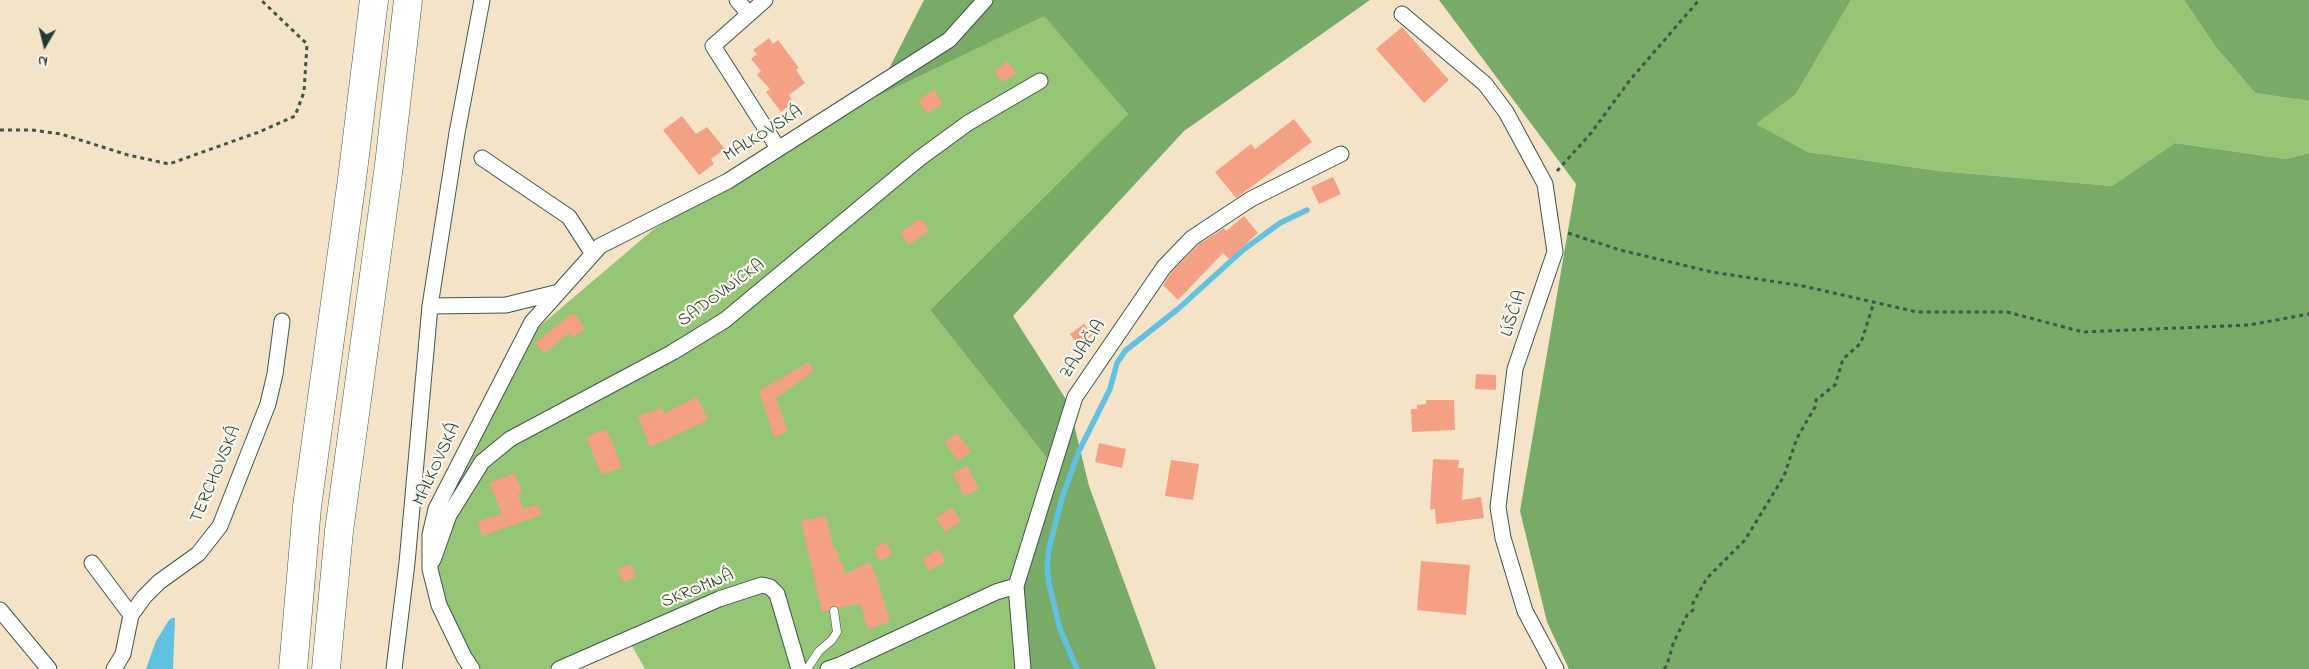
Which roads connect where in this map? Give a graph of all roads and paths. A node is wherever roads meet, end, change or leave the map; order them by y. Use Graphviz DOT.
graph roads {
  1 [pos="261,0"];
  2 [pos="374,0"];
  3 [pos="408,0"];
  4 [pos="482,0"];
  5 [pos="737,0"];
  6 [pos="765,0"];
  7 [pos="985,0"];
  8 [pos="1699,0"];
  9 [pos="749,14"];
  10 [pos="1402,14"];
  11 [pos="1040,81"];
  12 [pos="0,130"];
  13 [pos="778,148"];
  14 [pos="1341,154"];
  15 [pos="482,158"];
  16 [pos="1545,184"];
  17 [pos="1550,227"];
  18 [pos="593,254"];
  19 [pos="559,292"];
  20 [pos="1874,302"];
  21 [pos="430,306"];
  22 [pos="2309,314"];
  23 [pos="282,321"];
  24 [pos="92,563"];
  25 [pos="430,568"];
  26 [pos="1016,586"];
  27 [pos="0,610"];
  28 [pos="834,611"];
  29 [pos="131,615"];
  30 [pos="49,669"];
  31 [pos="114,669"];
  32 [pos="292,669"];
  33 [pos="326,669"];
  34 [pos="394,669"];
  35 [pos="472,669"];
  36 [pos="559,669"];
  37 [pos="799,669"];
  38 [pos="807,669"];
  39 [pos="828,669"];
  40 [pos="1023,669"];
  41 [pos="1556,669"];
  42 [pos="1664,669"];
  1 -- 12 [label="path"];
  2 -- 32 [label="highway"];
  3 -- 33 [label="highway"];
  4 -- 21 [label="street, MALKOVSKÁ"];
  5 -- 9 [label="street"];
  6 -- 9 [label="street"];
  7 -- 13 [label="street, MALKOVSKÁ"];
  8 -- 16 [label="path"];
  9 -- 13 [label="street"];
  10 -- 16 [label="street, LÍŠČIA"];
  11 -- 25 [label="street, SADOVNÍCKA"];
  13 -- 18 [label="street, MALKOVSKÁ"];
  14 -- 26 [label="street, ZAJAČIA"];
  15 -- 18 [label="street"];
  16 -- 17 [label="street, LÍŠČIA"];
  17 -- 20 [label="path"];
  17 -- 41 [label="street, LÍŠČIA"];
  18 -- 19 [label="street, MALKOVSKÁ"];
  19 -- 21 [label="street"];
  19 -- 25 [label="street, MALKOVSKÁ"];
  20 -- 22 [label="path"];
  20 -- 42 [label="path"];
  21 -- 34 [label="street, MALKOVSKÁ"];
  23 -- 29 [label="street, TERCHOVSKÁ"];
  24 -- 29 [label="street"];
  25 -- 35 [label="street, MALKOVSKÁ"];
  26 -- 39 [label="street"];
  26 -- 40 [label="street, ZAJAČIA"];
  27 -- 30 [label="street"];
  28 -- 38 [label="lane"];
  29 -- 31 [label="street, TERCHOVSKÁ"];
  36 -- 37 [label="street, SKROMNÁ"];
}
